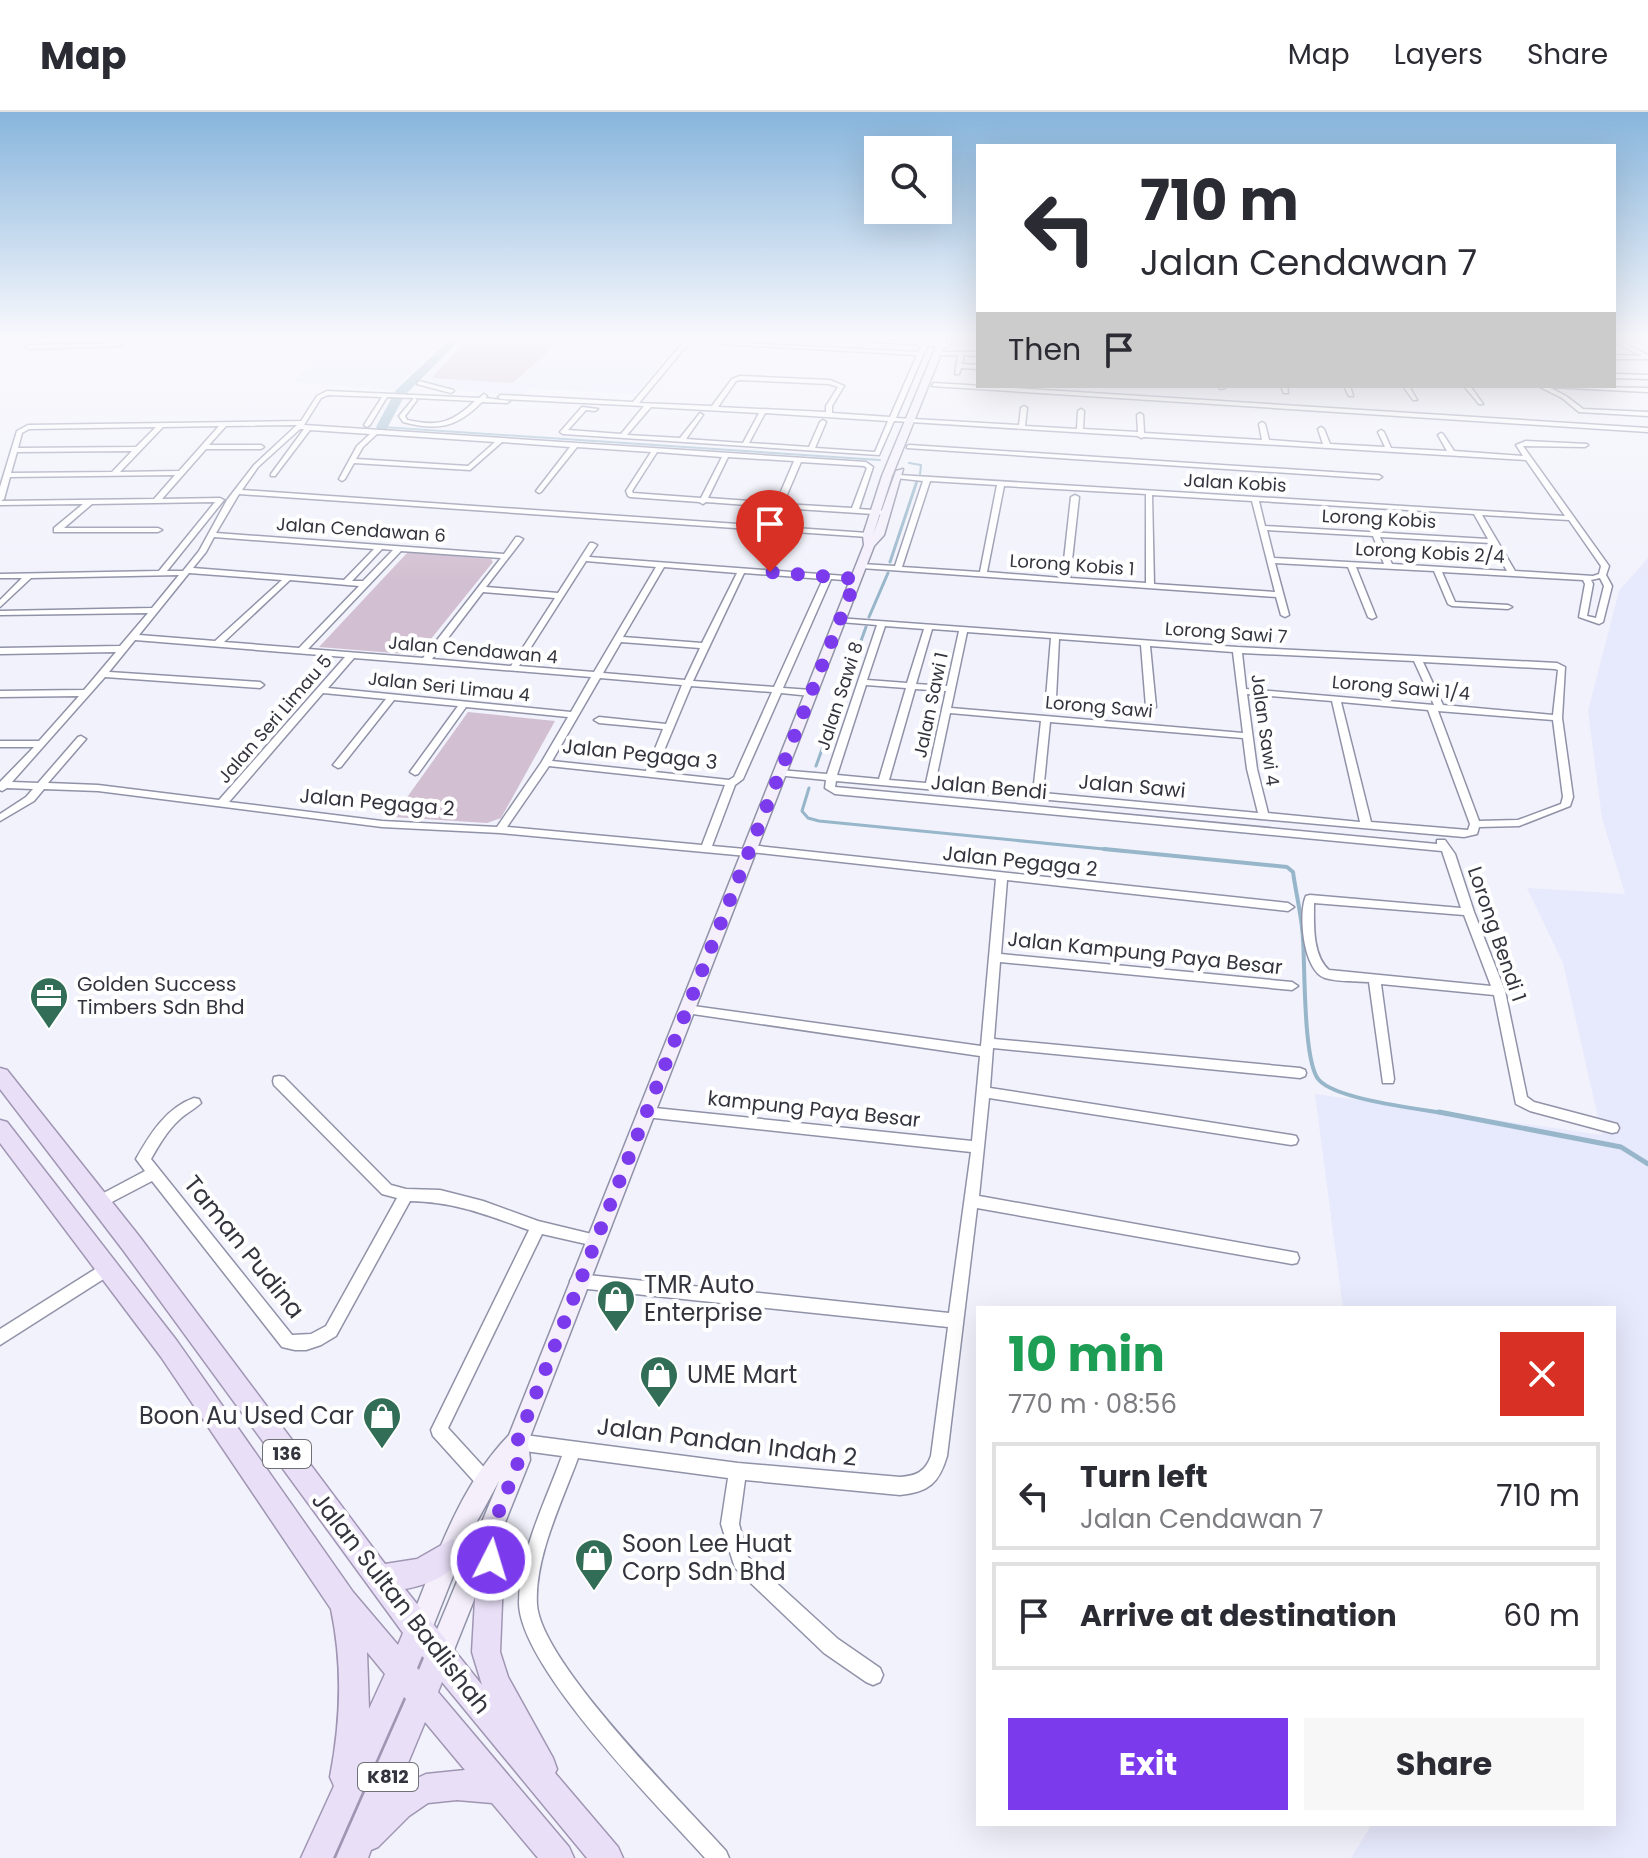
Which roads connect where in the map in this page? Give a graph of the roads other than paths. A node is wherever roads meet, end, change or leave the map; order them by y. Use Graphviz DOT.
graph roads {
  1 [pos="306,420"];
  2 [pos="370,420"];
  3 [pos="405,420"];
  4 [pos="460,420"];
  5 [pos="573,420"];
  6 [pos="636,420"];
  7 [pos="696,420"];
  8 [pos="758,420"];
  9 [pos="810,420"];
  10 [pos="858,420"];
  11 [pos="891,420"];
  12 [pos="909,420"];
  13 [pos="1023,420"];
  14 [pos="1081,420"];
  15 [pos="1140,420"];
  16 [pos="1497,420"];
  17 [pos="915,421"];
  18 [pos="823,422"];
  19 [pos="225,423"];
  20 [pos="162,424"];
  21 [pos="1262,424"];
  22 [pos="367,425"];
  23 [pos="303,426"];
  24 [pos="1022,428"];
  25 [pos="1321,429"];
  26 [pos="1648,430"];
  27 [pos="1080,431"];
  28 [pos="375,432"];
  29 [pos="1381,432"];
  30 [pos="1441,435"];
  31 [pos="1141,436"];
  32 [pos="622,437"];
  33 [pos="502,439"];
  34 [pos="681,441"];
  35 [pos="1266,443"];
  36 [pos="576,444"];
  37 [pos="745,445"];
  38 [pos="1585,445"];
  39 [pos="203,447"];
  40 [pos="261,447"];
  41 [pos="909,447"];
  42 [pos="1328,447"];
  43 [pos="138,449"];
  44 [pos="811,450"];
  45 [pos="1389,450"];
  46 [pos="655,451"];
  47 [pos="0,452"];
  48 [pos="15,452"];
  49 [pos="1452,454"];
  50 [pos="726,455"];
  51 [pos="1529,458"];
  52 [pos="798,460"];
  53 [pos="352,461"];
  54 [pos="181,473"];
  55 [pos="114,474"];
  56 [pos="8,475"];
  57 [pos="273,475"];
  58 [pos="869,475"];
  59 [pos="893,476"];
  60 [pos="1379,477"];
  61 [pos="342,479"];
  62 [pos="927,479"];
  63 [pos="1001,484"];
  64 [pos="539,491"];
  65 [pos="1149,494"];
  66 [pos="234,496"];
  67 [pos="1075,497"];
  68 [pos="217,500"];
  69 [pos="1255,500"];
  70 [pos="0,501"];
  71 [pos="156,501"];
  72 [pos="90,502"];
  73 [pos="703,502"];
  74 [pos="778,507"];
  75 [pos="855,511"];
  76 [pos="875,513"];
  77 [pos="887,513"];
  78 [pos="1477,513"];
  79 [pos="1571,518"];
  80 [pos="1262,528"];
  81 [pos="158,530"];
  82 [pos="213,535"];
  83 [pos="1376,535"];
  84 [pos="519,539"];
  85 [pos="868,540"];
  86 [pos="1493,541"];
  87 [pos="593,545"];
  88 [pos="380,547"];
  89 [pos="399,548"];
  90 [pos="506,556"];
  91 [pos="584,559"];
  92 [pos="1271,560"];
  93 [pos="661,565"];
  94 [pos="1351,565"];
  95 [pos="1389,567"];
  96 [pos="898,568"];
  97 [pos="742,570"];
  98 [pos="1437,570"];
  99 [pos="186,572"];
  100 [pos="859,572"];
  101 [pos="161,574"];
  102 [pos="983,574"];
  103 [pos="1513,574"];
  104 [pos="1602,575"];
  105 [pos="0,576"];
  106 [pos="28,576"];
  107 [pos="828,577"];
  108 [pos="288,578"];
  109 [pos="1587,579"];
  110 [pos="1066,581"];
  111 [pos="345,583"];
  112 [pos="365,584"];
  113 [pos="1150,586"];
  114 [pos="481,589"];
  115 [pos="1280,595"];
  116 [pos="560,596"];
  117 [pos="0,605"];
  118 [pos="1508,607"];
  119 [pos="155,610"];
  120 [pos="0,613"];
  121 [pos="1285,615"];
  122 [pos="1372,617"];
  123 [pos="840,620"];
  124 [pos="881,625"];
  125 [pos="928,628"];
  126 [pos="963,631"];
  127 [pos="133,637"];
  128 [pos="1055,637"];
  129 [pos="618,639"];
  130 [pos="1145,643"];
  131 [pos="217,644"];
  132 [pos="705,646"];
  133 [pos="123,649"];
  134 [pos="1237,650"];
  135 [pos="0,651"];
  136 [pos="301,651"];
  137 [pos="351,656"];
  138 [pos="1418,660"];
  139 [pos="425,662"];
  140 [pos="513,669"];
  141 [pos="103,674"];
  142 [pos="596,676"];
  143 [pos="862,682"];
  144 [pos="687,684"];
  145 [pos="260,685"];
  146 [pos="911,686"];
  147 [pos="950,689"];
  148 [pos="321,690"];
  149 [pos="776,690"];
  150 [pos="1243,691"];
  151 [pos="87,693"];
  152 [pos="811,693"];
  153 [pos="0,694"];
  154 [pos="392,697"];
  155 [pos="1051,698"];
  156 [pos="1336,699"];
  157 [pos="464,704"];
  158 [pos="1151,707"];
  159 [pos="1436,707"];
  160 [pos="947,710"];
  161 [pos="574,715"];
  162 [pos="1557,718"];
  163 [pos="1046,719"];
  164 [pos="599,720"];
  165 [pos="669,727"];
  166 [pos="1248,736"];
  167 [pos="81,739"];
  168 [pos="0,744"];
  169 [pos="41,744"];
  170 [pos="546,763"];
  171 [pos="338,765"];
  172 [pos="415,772"];
  173 [pos="650,772"];
  174 [pos="779,773"];
  175 [pos="831,777"];
  176 [pos="883,782"];
  177 [pos="731,783"];
  178 [pos="41,786"];
  179 [pos="930,786"];
  180 [pos="2,787"];
  181 [pos="1038,796"];
  182 [pos="222,803"];
  183 [pos="1264,816"];
  184 [pos="0,818"];
  185 [pos="1475,824"];
  186 [pos="1366,825"];
  187 [pos="500,830"];
  188 [pos="1437,832"];
  189 [pos="1443,848"];
  190 [pos="706,849"];
  191 [pos="748,851"];
  192 [pos="1002,878"];
  193 [pos="1288,907"];
  194 [pos="1468,912"];
  195 [pos="995,957"];
  196 [pos="1375,980"];
  197 [pos="1292,986"];
  198 [pos="1499,991"];
  199 [pos="686,1009"];
  200 [pos="986,1048"];
  201 [pos="1300,1073"];
  202 [pos="0,1075"];
  203 [pos="1388,1079"];
  204 [pos="279,1081"];
  205 [pos="983,1092"];
  206 [pos="194,1103"];
  207 [pos="645,1112"];
  208 [pos="0,1128"];
  209 [pos="1612,1128"];
  210 [pos="1291,1140"];
  211 [pos="978,1147"];
  212 [pos="154,1173"];
  213 [pos="406,1195"];
  214 [pos="101,1201"];
  215 [pos="972,1201"];
  216 [pos="538,1227"];
  217 [pos="595,1240"];
  218 [pos="1292,1258"];
  219 [pos="108,1268"];
  220 [pos="578,1281"];
  221 [pos="957,1321"];
  222 [pos="0,1338"];
  223 [pos="517,1442"];
  224 [pos="573,1448"];
  225 [pos="738,1471"];
  226 [pos="485,1481"];
  227 [pos="492,1529"];
  228 [pos="452,1552"];
  229 [pos="378,1577"];
  230 [pos="343,1602"];
  231 [pos="419,1630"];
  232 [pos="439,1656"];
  233 [pos="401,1671"];
  234 [pos="873,1675"];
  235 [pos="423,1697"];
  236 [pos="501,1789"];
  237 [pos="557,1800"];
  238 [pos="335,1817"];
  239 [pos="354,1852"];
  240 [pos="317,1858"];
  241 [pos="558,1858"];
  242 [pos="607,1858"];
  243 [pos="719,1858"];
  1 -- 23 [label="street"];
  2 -- 22 [label="street"];
  3 -- 4 [label="street"];
  5 -- 32 [label="street"];
  6 -- 32 [label="street"];
  7 -- 34 [label="street"];
  8 -- 37 [label="street"];
  9 -- 18 [label="street"];
  10 -- 18 [label="street"];
  11 -- 44 [label="street"];
  12 -- 17 [label="street"];
  13 -- 24 [label="street"];
  14 -- 27 [label="street"];
  15 -- 31 [label="street"];
  16 -- 26 [label="street"];
  17 -- 24 [label="street"];
  17 -- 41 [label="street, K812"];
  17 -- 59 [label="street, K812"];
  18 -- 44 [label="street"];
  19 -- 20 [label="street"];
  19 -- 23 [label="street"];
  19 -- 39 [label="street"];
  20 -- 43 [label="street"];
  20 -- 48 [label="street"];
  21 -- 35 [label="street"];
  23 -- 28 [label="street"];
  23 -- 57 [label="street"];
  23 -- 66 [label="street"];
  24 -- 27 [label="street"];
  25 -- 42 [label="street"];
  27 -- 31 [label="street"];
  28 -- 33 [label="street"];
  28 -- 53 [label="street"];
  29 -- 45 [label="street"];
  30 -- 49 [label="street"];
  31 -- 35 [label="street"];
  32 -- 34 [label="street"];
  33 -- 36 [label="street"];
  33 -- 53 [label="street"];
  34 -- 37 [label="street"];
  35 -- 42 [label="street"];
  36 -- 46 [label="street"];
  36 -- 64 [label="street"];
  37 -- 44 [label="street"];
  38 -- 51 [label="street"];
  39 -- 40 [label="street"];
  39 -- 54 [label="street"];
  41 -- 59 [label="street, K812"];
  41 -- 60 [label="street"];
  42 -- 45 [label="street"];
  43 -- 48 [label="street"];
  43 -- 55 [label="street"];
  45 -- 49 [label="street"];
  46 -- 50 [label="street"];
  46 -- 73 [label="street"];
  47 -- 48 [label="street"];
  48 -- 56 [label="street"];
  49 -- 51 [label="street"];
  50 -- 52 [label="street"];
  50 -- 73 [label="street"];
  51 -- 79 [label="street"];
  52 -- 58 [label="street"];
  52 -- 74 [label="street"];
  53 -- 61 [label="street"];
  54 -- 55 [label="street"];
  54 -- 71 [label="street"];
  55 -- 56 [label="street"];
  56 -- 70 [label="street"];
  58 -- 59 [label="street, Jalan Kobis"];
  58 -- 75 [label="street"];
  59 -- 62 [label="street, Jalan Kobis"];
  59 -- 76 [label="street, K812"];
  59 -- 77 [label="street, K812"];
  62 -- 63 [label="street, Jalan Kobis"];
  62 -- 96 [label="street"];
  63 -- 65 [label="street, Jalan Kobis"];
  63 -- 102 [label="street"];
  65 -- 69 [label="street, Jalan Kobis"];
  65 -- 113 [label="street"];
  66 -- 68 [label="street"];
  66 -- 82 [label="street"];
  66 -- 85 [label="street"];
  67 -- 110 [label="street"];
  68 -- 71 [label="street"];
  68 -- 101 [label="street"];
  69 -- 78 [label="street, Jalan Kobis"];
  69 -- 80 [label="street"];
  70 -- 72 [label="street"];
  71 -- 72 [label="street"];
  72 -- 81 [label="street"];
  73 -- 74 [label="street"];
  74 -- 75 [label="street"];
  75 -- 76 [label="street"];
  76 -- 77 [label="street"];
  76 -- 85 [label="street, K812"];
  77 -- 85 [label="street, K812"];
  78 -- 79 [label="street, Jalan Kobis"];
  78 -- 86 [label="street"];
  79 -- 104 [label="street"];
  80 -- 83 [label="street, Lorong Kobis"];
  80 -- 92 [label="street"];
  82 -- 88 [label="street, Jalan Cendawan 6"];
  82 -- 99 [label="street"];
  83 -- 86 [label="street, Lorong Kobis"];
  83 -- 95 [label="street"];
  84 -- 90 [label="street"];
  85 -- 100 [label="street, K812"];
  86 -- 103 [label="street"];
  87 -- 91 [label="street"];
  88 -- 89 [label="street, Jalan Cendawan 6"];
  88 -- 111 [label="street"];
  89 -- 90 [label="street, Jalan Cendawan 6"];
  89 -- 112 [label="street"];
  90 -- 114 [label="street"];
  91 -- 93 [label="street, Lorong Kobis 1"];
  91 -- 116 [label="street"];
  92 -- 94 [label="street, Lorong Kobis 2/4"];
  92 -- 115 [label="street"];
  93 -- 97 [label="street, Lorong Kobis 1"];
  93 -- 129 [label="street"];
  94 -- 95 [label="street, Lorong Kobis 2/4"];
  94 -- 122 [label="street"];
  95 -- 98 [label="street, Lorong Kobis 2/4"];
  96 -- 100 [label="street, Lorong Kobis 1"];
  96 -- 102 [label="street, Lorong Kobis 1"];
  97 -- 107 [label="street, Lorong Kobis 1"];
  97 -- 132 [label="street"];
  98 -- 103 [label="street, Lorong Kobis 2/4"];
  98 -- 118 [label="street"];
  99 -- 101 [label="street"];
  99 -- 108 [label="street"];
  99 -- 119 [label="street"];
  100 -- 107 [label="street, Lorong Kobis 1"];
  100 -- 123 [label="street, K812"];
  101 -- 106 [label="street"];
  102 -- 110 [label="street, Lorong Kobis 1"];
  103 -- 109 [label="street, Lorong Kobis 2/4"];
  104 -- 109 [label="street, Lorong Kobis 2/4"];
  104 -- 109 [label="street"];
  105 -- 106 [label="street"];
  106 -- 117 [label="street"];
  107 -- 149 [label="street"];
  108 -- 111 [label="street"];
  108 -- 131 [label="street"];
  110 -- 113 [label="street, Lorong Kobis 1"];
  111 -- 112 [label="street"];
  112 -- 136 [label="street"];
  113 -- 115 [label="street, Lorong Kobis 1"];
  114 -- 116 [label="street"];
  114 -- 139 [label="street"];
  115 -- 121 [label="street"];
  116 -- 140 [label="street"];
  119 -- 120 [label="street"];
  119 -- 127 [label="street"];
  123 -- 124 [label="street, Lorong Sawi 7"];
  123 -- 152 [label="street, K812"];
  124 -- 125 [label="street, Lorong Sawi 7"];
  124 -- 143 [label="street, Jalan Sawi 8"];
  125 -- 126 [label="street, Lorong Sawi 7"];
  125 -- 146 [label="street"];
  126 -- 128 [label="street, Lorong Sawi 7"];
  126 -- 147 [label="street, Jalan Sawi 1"];
  127 -- 131 [label="street, Jalan Cendawan 4"];
  127 -- 133 [label="street"];
  128 -- 130 [label="street, Lorong Sawi 7"];
  128 -- 155 [label="street"];
  129 -- 132 [label="street"];
  129 -- 142 [label="street"];
  130 -- 134 [label="street, Lorong Sawi 7"];
  130 -- 158 [label="street"];
  131 -- 136 [label="street, Jalan Cendawan 4"];
  132 -- 144 [label="street"];
  133 -- 135 [label="street"];
  133 -- 141 [label="street"];
  134 -- 138 [label="street, Lorong Sawi 7"];
  134 -- 150 [label="street, Jalan Sawi 4"];
  136 -- 137 [label="street, Jalan Cendawan 4"];
  137 -- 139 [label="street, Jalan Cendawan 4"];
  137 -- 148 [label="street, Jalan Seri Limau 5"];
  138 -- 159 [label="street"];
  138 -- 162 [label="street, Lorong Sawi 7"];
  139 -- 140 [label="street, Jalan Cendawan 4"];
  140 -- 142 [label="street, Jalan Cendawan 4"];
  141 -- 145 [label="street"];
  141 -- 151 [label="street"];
  142 -- 144 [label="street, Jalan Cendawan 4"];
  142 -- 161 [label="street"];
  143 -- 146 [label="street"];
  143 -- 175 [label="street, Jalan Sawi 8"];
  144 -- 149 [label="street, Jalan Cendawan 4"];
  144 -- 165 [label="street"];
  146 -- 147 [label="street"];
  146 -- 176 [label="street"];
  147 -- 160 [label="street, Jalan Sawi 1"];
  148 -- 154 [label="street, Jalan Seri Limau 4"];
  148 -- 182 [label="street, Jalan Seri Limau 5"];
  149 -- 152 [label="street, Jalan Cendawan 4"];
  149 -- 177 [label="street"];
  150 -- 156 [label="street, Lorong Sawi 1/4"];
  150 -- 166 [label="street, Jalan Sawi 4"];
  151 -- 153 [label="street"];
  151 -- 169 [label="street"];
  152 -- 174 [label="street, K812"];
  154 -- 157 [label="street, Jalan Seri Limau 4"];
  154 -- 171 [label="street"];
  156 -- 159 [label="street, Lorong Sawi 1/4"];
  156 -- 186 [label="street"];
  157 -- 161 [label="street, Jalan Seri Limau 4"];
  157 -- 172 [label="street"];
  159 -- 162 [label="street, Lorong Sawi 1/4"];
  159 -- 185 [label="street"];
  160 -- 163 [label="street, Lorong Sawi"];
  160 -- 179 [label="street, Jalan Sawi 1"];
  161 -- 170 [label="street"];
  162 -- 185 [label="street, Jalan Sawi"];
  163 -- 166 [label="street, Lorong Sawi"];
  163 -- 181 [label="street"];
  164 -- 165 [label="street"];
  165 -- 173 [label="street"];
  166 -- 183 [label="street, Jalan Sawi 4"];
  167 -- 178 [label="street"];
  168 -- 169 [label="street"];
  169 -- 180 [label="street"];
  170 -- 173 [label="street, Jalan Pegaga 3"];
  170 -- 187 [label="street"];
  173 -- 177 [label="street, Jalan Pegaga 3"];
  174 -- 175 [label="street, Jalan Sawi"];
  174 -- 191 [label="street, K812"];
  175 -- 176 [label="street, Jalan Sawi"];
  175 -- 189 [label="street, Jalan Bendi"];
  176 -- 179 [label="street, Jalan Sawi"];
  177 -- 190 [label="street"];
  178 -- 180 [label="street, Jalan Pegaga 2"];
  178 -- 182 [label="street, Jalan Pegaga 2"];
  178 -- 184 [label="street"];
  179 -- 181 [label="street, Jalan Sawi"];
  181 -- 183 [label="street, Jalan Sawi"];
  182 -- 187 [label="street, Jalan Pegaga 2"];
  183 -- 186 [label="street, Jalan Sawi"];
  185 -- 188 [label="street, Jalan Sawi"];
  186 -- 188 [label="street, Jalan Sawi"];
  187 -- 190 [label="street, Jalan Pegaga 2"];
  188 -- 189 [label="street, Lorong Bendi 1"];
  189 -- 194 [label="street, Lorong Bendi 1"];
  190 -- 191 [label="street, Jalan Pegaga 2"];
  191 -- 192 [label="street, Jalan Pegaga 2"];
  191 -- 199 [label="street, K812"];
  192 -- 193 [label="street, Jalan Pegaga 2"];
  192 -- 195 [label="street"];
  194 -- 196 [label="street"];
  194 -- 198 [label="street, Lorong Bendi 1"];
  195 -- 197 [label="street, Jalan Kampung Paya Besar"];
  195 -- 200 [label="street"];
  196 -- 198 [label="street"];
  196 -- 203 [label="street"];
  198 -- 209 [label="street, Lorong Bendi 1"];
  199 -- 200 [label="street"];
  199 -- 207 [label="street, K812"];
  200 -- 201 [label="street"];
  200 -- 205 [label="street"];
  202 -- 214 [label="main road, Jalan Sultan Badlishah / 136"];
  204 -- 213 [label="street"];
  205 -- 210 [label="street"];
  205 -- 211 [label="street"];
  206 -- 212 [label="street, Taman Pudina"];
  207 -- 211 [label="street, kampung Paya Besar"];
  207 -- 217 [label="street, K812"];
  208 -- 219 [label="main road, Jalan Sultan Badlishah / 136"];
  211 -- 215 [label="street"];
  212 -- 213 [label="street, Taman Pudina"];
  212 -- 214 [label="street"];
  213 -- 216 [label="street"];
  214 -- 229 [label="main road, Jalan Sultan Badlishah / 136"];
  215 -- 218 [label="street"];
  215 -- 221 [label="street"];
  216 -- 217 [label="street"];
  216 -- 226 [label="street"];
  217 -- 220 [label="street, K812"];
  219 -- 222 [label="street"];
  219 -- 230 [label="main road, Jalan Sultan Badlishah / 136"];
  220 -- 221 [label="street"];
  220 -- 223 [label="street, K812"];
  221 -- 225 [label="street, Jalan Pandan Indah 2"];
  223 -- 224 [label="street, Jalan Pandan Indah 2"];
  223 -- 226 [label="street, K812"];
  223 -- 227 [label="street, K812"];
  224 -- 225 [label="street, Jalan Pandan Indah 2"];
  224 -- 243 [label="street"];
  225 -- 234 [label="street"];
  226 -- 228 [label="street, K812"];
  227 -- 232 [label="street, K812"];
  227 -- 237 [label="main road"];
  228 -- 229 [label="main road"];
  228 -- 231 [label="street, K812"];
  229 -- 231 [label="main road, Jalan Sultan Badlishah / 136"];
  230 -- 233 [label="main road, Jalan Sultan Badlishah / 136"];
  230 -- 238 [label="main road"];
  231 -- 232 [label="main road, Jalan Sultan Badlishah / 136"];
  231 -- 233 [label="main road, K812"];
  232 -- 235 [label="main road, K812"];
  232 -- 237 [label="main road, Jalan Sultan Badlishah / 136"];
  233 -- 235 [label="main road, Jalan Sultan Badlishah / 136"];
  233 -- 238 [label="main road, K812"];
  235 -- 236 [label="main road, Jalan Sultan Badlishah / 136"];
  235 -- 239 [label="main road, K812"];
  236 -- 239 [label="main road"];
  236 -- 241 [label="main road, Jalan Sultan Badlishah / 136"];
  237 -- 242 [label="main road, Jalan Sultan Badlishah / 136"];
  238 -- 240 [label="main road, K812"];
}
